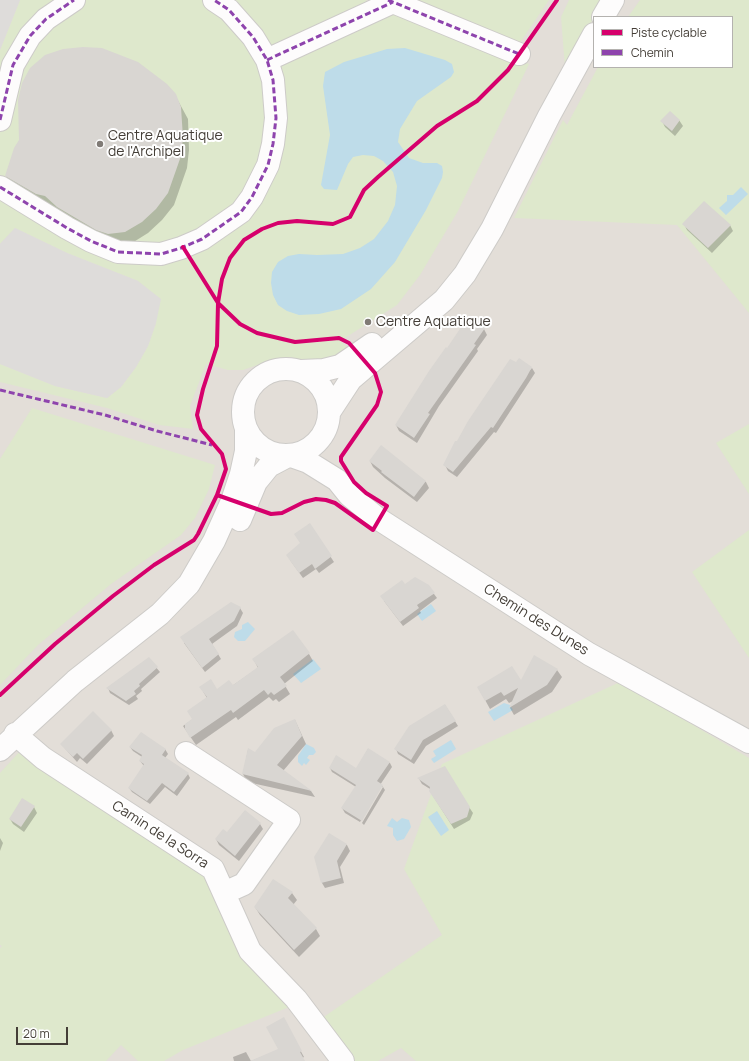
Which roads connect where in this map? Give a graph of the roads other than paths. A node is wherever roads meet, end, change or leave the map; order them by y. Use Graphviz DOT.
graph roads {
  1 [pos="74,0"];
  2 [pos="214,0"];
  3 [pos="613,0"];
  4 [pos="390,1"];
  5 [pos="604,16"];
  6 [pos="593,36"];
  7 [pos="519,54"];
  8 [pos="267,60"];
  9 [pos="0,120"];
  10 [pos="0,187"];
  11 [pos="431,309"];
  12 [pos="301,371"];
  13 [pos="327,420"];
  14 [pos="246,431"];
  15 [pos="289,456"];
  16 [pos="337,480"];
  17 [pos="196,574"];
  18 [pos="7,742"];
  19 [pos="749,742"];
  20 [pos="186,753"];
  21 [pos="224,893"];
  22 [pos="343,1061"];
  1 -- 9 [label="street"];
  2 -- 8 [label="street"];
  3 -- 5 [label="street"];
  4 -- 7 [label="street"];
  4 -- 8 [label="street"];
  6 -- 11 [label="street"];
  8 -- 10 [label="street"];
  11 -- 12 [label="street"];
  11 -- 13 [label="street"];
  12 -- 13 [label="street"];
  12 -- 14 [label="street"];
  13 -- 15 [label="street"];
  13 -- 16 [label="street, Chemin des Dunes"];
  14 -- 15 [label="street"];
  14 -- 17 [label="street"];
  15 -- 16 [label="street, Chemin des Dunes"];
  15 -- 17 [label="street"];
  16 -- 19 [label="street, Chemin des Dunes"];
  17 -- 18 [label="street"];
  18 -- 21 [label="street, Camin de la Sorra"];
  20 -- 21 [label="street"];
  21 -- 22 [label="street, Camin de la Sorra"];
}
